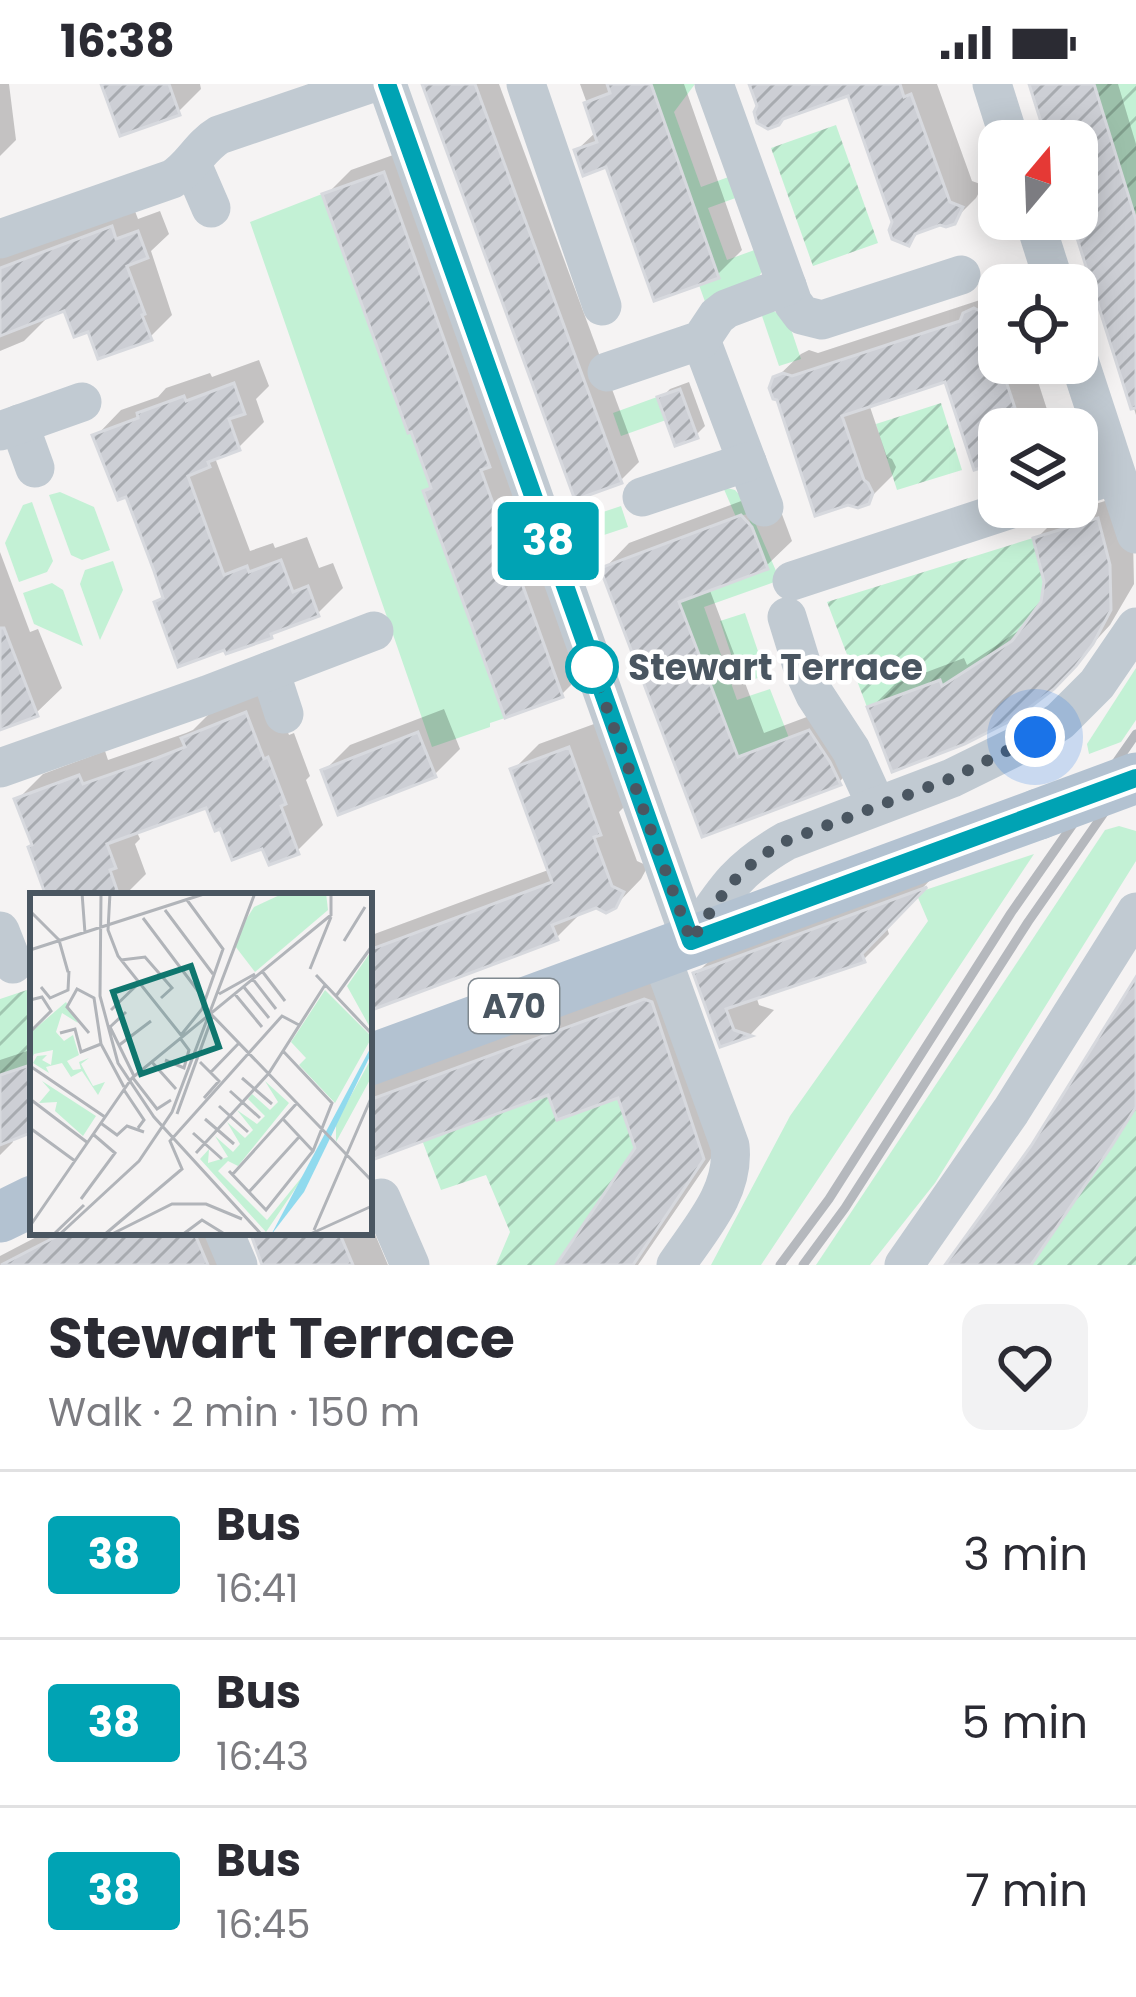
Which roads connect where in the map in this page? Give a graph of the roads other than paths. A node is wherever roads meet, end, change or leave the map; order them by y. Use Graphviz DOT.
graph roads {
  1 [pos="369,84"];
  2 [pos="387,84"];
  3 [pos="526,84"];
  4 [pos="714,84"];
  5 [pos="992,84"];
  6 [pos="1003,120"];
  7 [pos="192,164"];
  8 [pos="211,208"];
  9 [pos="0,239"];
  10 [pos="961,275"];
  11 [pos="787,286"];
  12 [pos="602,306"];
  13 [pos="701,340"];
  14 [pos="607,372"];
  15 [pos="1086,384"];
  16 [pos="82,402"];
  17 [pos="10,428"];
  18 [pos="747,462"];
  19 [pos="35,468"];
  20 [pos="1115,475"];
  21 [pos="1098,480"];
  22 [pos="642,497"];
  23 [pos="764,507"];
  24 [pos="978,523"];
  25 [pos="1136,534"];
  26 [pos="1136,627"];
  27 [pos="374,631"];
  28 [pos="270,670"];
  29 [pos="284,714"];
  30 [pos="0,768"];
  31 [pos="1136,778"];
  32 [pos="876,805"];
  33 [pos="1136,912"];
  34 [pos="676,947"];
  35 [pos="372,1059"];
  36 [pos="381,1198"];
  37 [pos="30,1202"];
  38 [pos="0,1217"];
  39 [pos="225,1235"];
  40 [pos="238,1265"];
  41 [pos="410,1265"];
  42 [pos="676,1265"];
  43 [pos="904,1265"];
  1 -- 7 [label="street"];
  2 -- 34 [label="street"];
  3 -- 12 [label="street"];
  4 -- 11 [label="street"];
  5 -- 6 [label="street"];
  7 -- 8 [label="street"];
  7 -- 9 [label="street"];
  10 -- 11 [label="street"];
  11 -- 13 [label="street"];
  13 -- 14 [label="street"];
  13 -- 18 [label="street"];
  15 -- 20 [label="street"];
  16 -- 17 [label="street"];
  17 -- 19 [label="street"];
  18 -- 22 [label="street"];
  18 -- 23 [label="street"];
  20 -- 21 [label="street"];
  20 -- 25 [label="street"];
  24 -- 32 [label="street"];
  26 -- 32 [label="street"];
  27 -- 28 [label="street"];
  28 -- 29 [label="street"];
  28 -- 30 [label="street"];
  31 -- 34 [label="main road, A70, bridge"];
  32 -- 34 [label="street"];
  33 -- 43 [label="street"];
  34 -- 35 [label="main road, A70"];
  34 -- 42 [label="street"];
  36 -- 41 [label="street"];
  37 -- 38 [label="main road"];
  39 -- 40 [label="street"];
}
